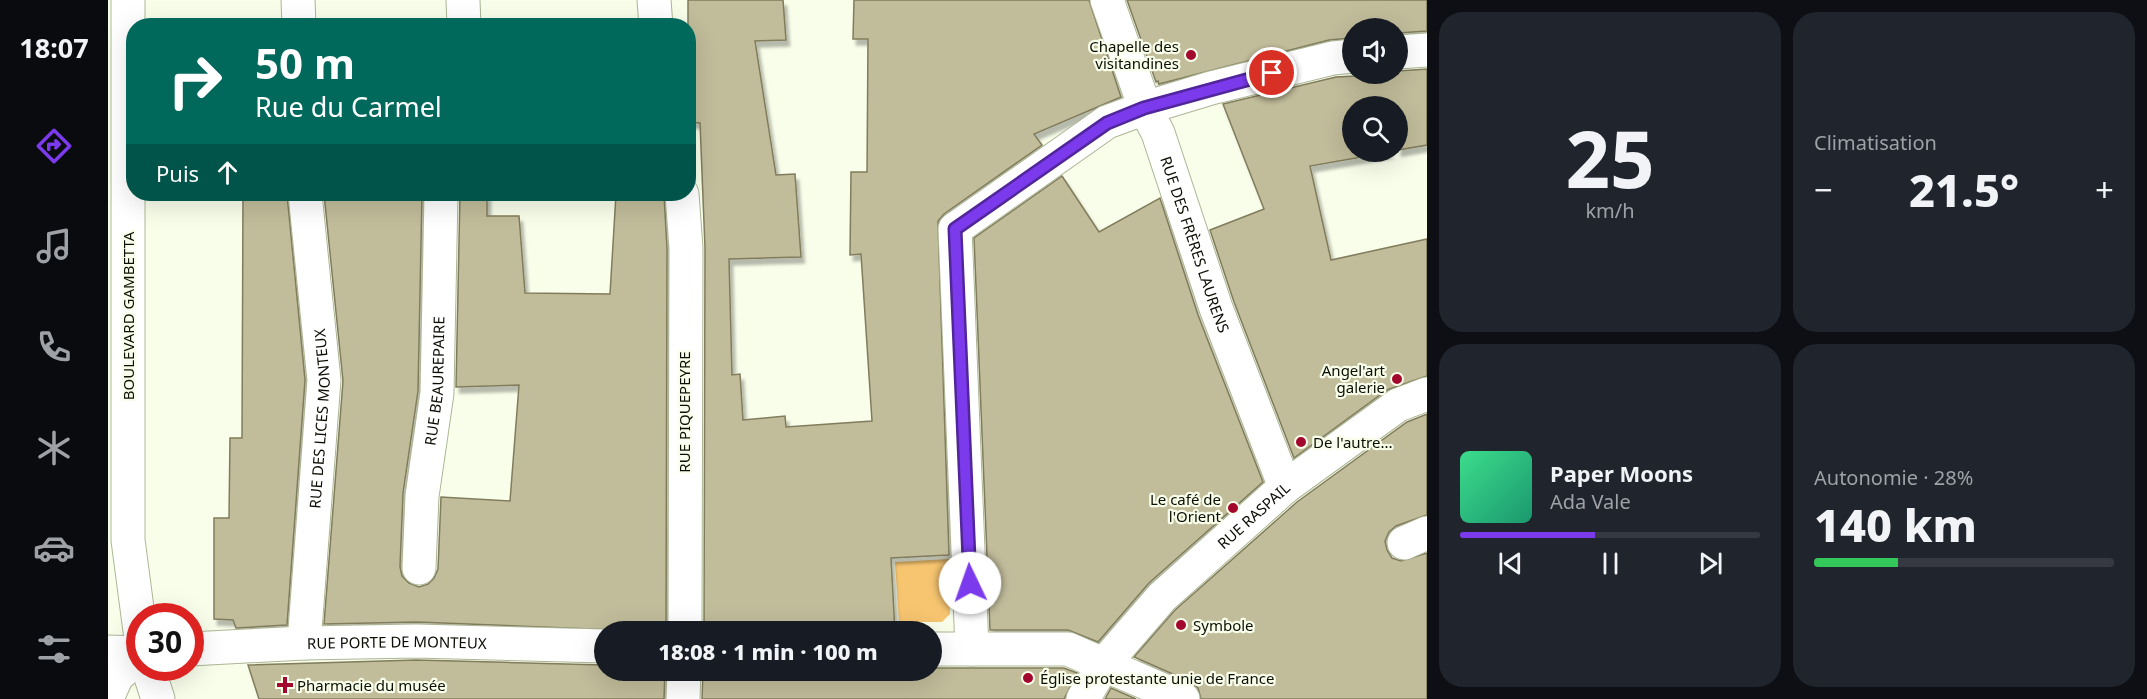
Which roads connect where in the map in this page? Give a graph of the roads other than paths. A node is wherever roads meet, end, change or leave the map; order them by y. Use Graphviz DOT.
graph roads {
  1 [pos="128,0"];
  2 [pos="298,0"];
  3 [pos="463,0"];
  4 [pos="654,0"];
  5 [pos="1107,0"];
  6 [pos="128,18"];
  7 [pos="299,18"];
  8 [pos="464,18"];
  9 [pos="655,18"];
  10 [pos="1427,50"];
  11 [pos="1408,51"];
  12 [pos="1342,58"];
  13 [pos="1144,108"];
  14 [pos="128,201"];
  15 [pos="306,201"];
  16 [pos="441,201"];
  17 [pos="683,201"];
  18 [pos="1427,394"];
  19 [pos="1285,487"];
  20 [pos="419,568"];
  21 [pos="136,603"];
  22 [pos="685,621"];
  23 [pos="304,643"];
  24 [pos="594,646"];
  25 [pos="204,649"];
  26 [pos="942,649"];
  27 [pos="972,649"];
  28 [pos="108,652"];
  29 [pos="126,653"];
  30 [pos="1104,664"];
  31 [pos="126,667"];
  32 [pos="152,681"];
  33 [pos="684,681"];
  34 [pos="108,696"];
  35 [pos="158,699"];
  36 [pos="683,699"];
  37 [pos="1083,699"];
  38 [pos="1183,699"];
  1 -- 6 [label="street, BOULEVARD GAMBETTA"];
  2 -- 7 [label="street"];
  3 -- 8 [label="street"];
  4 -- 9 [label="street"];
  5 -- 13 [label="street, RUE DES FRÈRES LAURENS"];
  10 -- 11 [label="street"];
  12 -- 13 [label="street"];
  13 -- 19 [label="street, RUE DES FRÈRES LAURENS"];
  13 -- 27 [label="street"];
  14 -- 21 [label="street, BOULEVARD GAMBETTA"];
  15 -- 23 [label="street, RUE DES LICES MONTEUX"];
  16 -- 20 [label="street, RUE BEAUREPAIRE"];
  17 -- 22 [label="street, RUE PIQUEPEYRE"];
  18 -- 19 [label="street, RUE RASPAIL"];
  19 -- 30 [label="street, RUE RASPAIL"];
  23 -- 24 [label="street, RUE PORTE DE MONTEUX"];
  23 -- 25 [label="street, RUE PORTE DE MONTEUX"];
  26 -- 27 [label="street"];
  27 -- 30 [label="street"];
  28 -- 29 [label="street"];
  30 -- 37 [label="street, RUE RASPAIL"];
  30 -- 38 [label="street"];
  31 -- 34 [label="street"];
  32 -- 35 [label="street"];
  33 -- 36 [label="street"];
}
